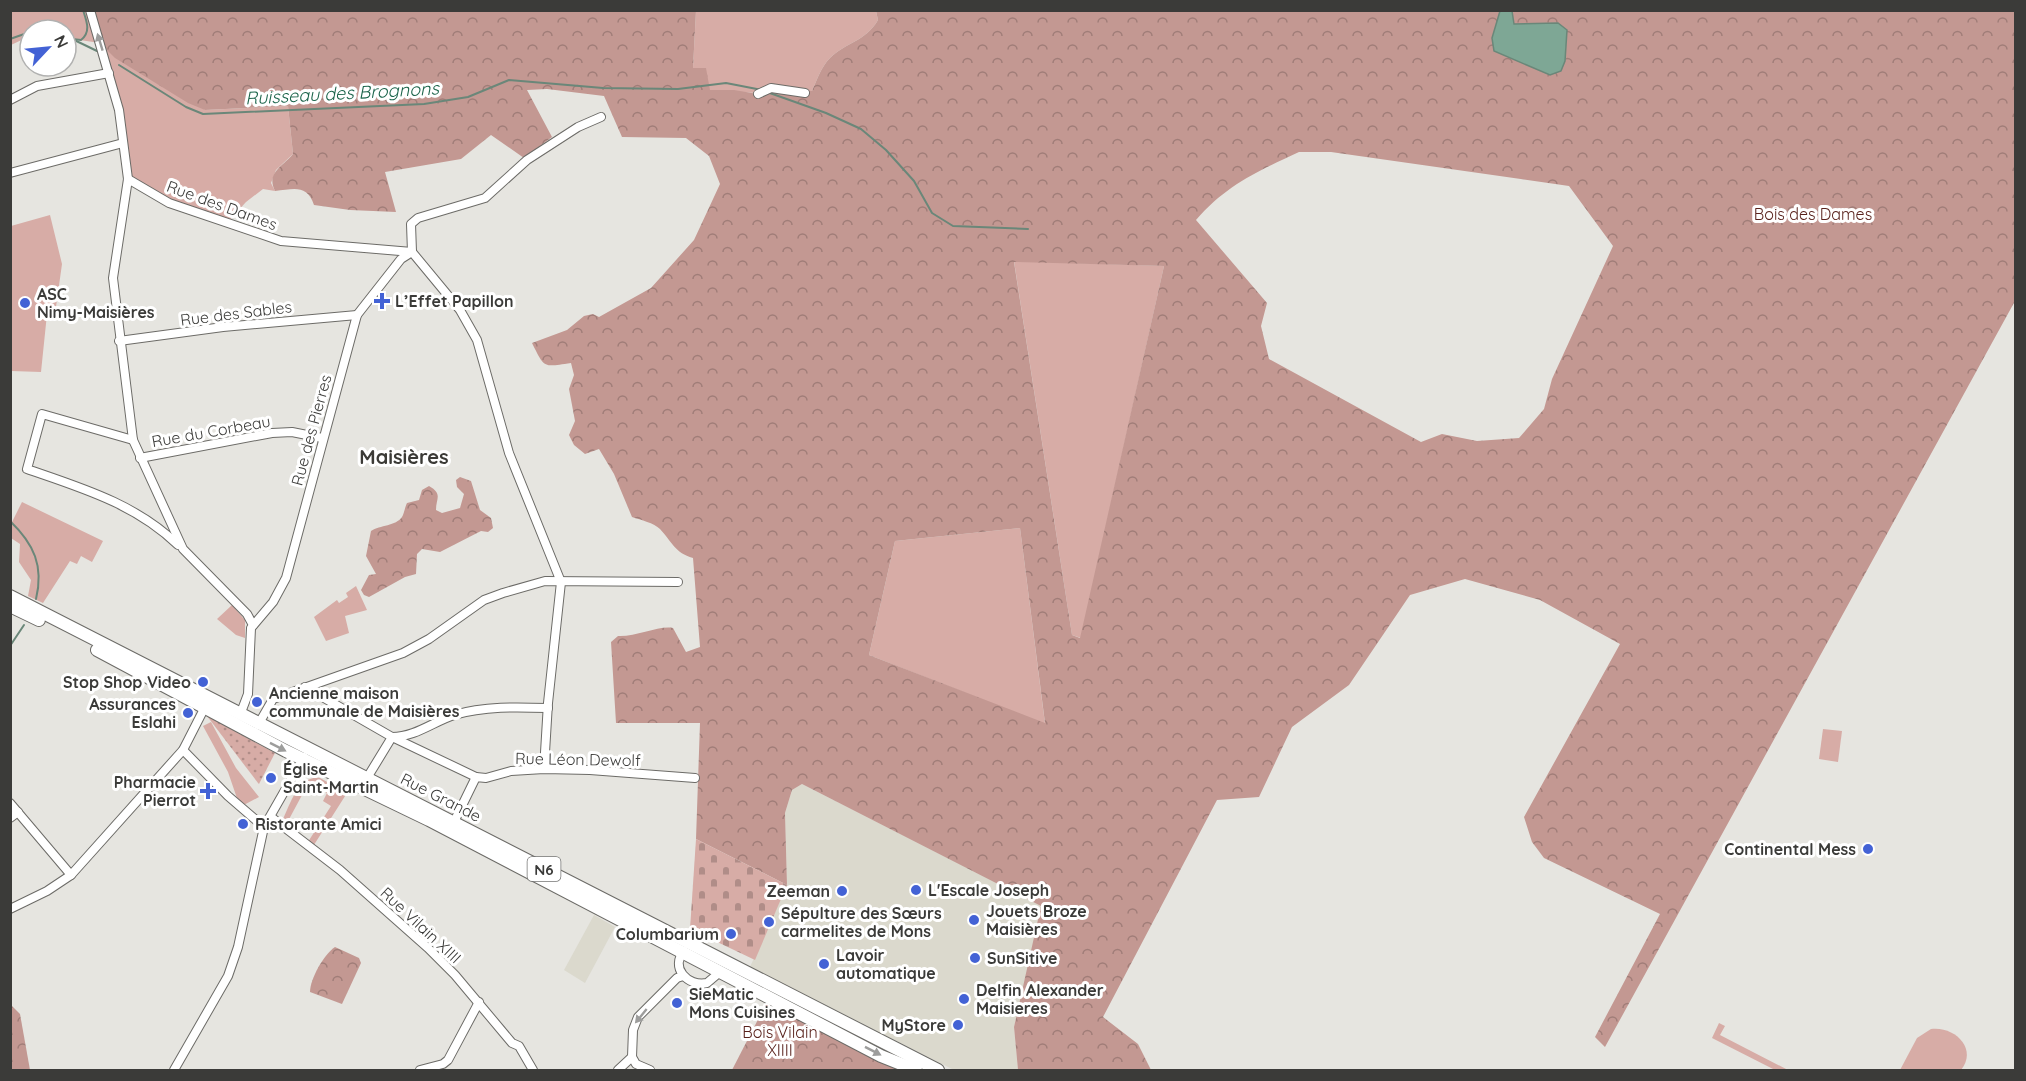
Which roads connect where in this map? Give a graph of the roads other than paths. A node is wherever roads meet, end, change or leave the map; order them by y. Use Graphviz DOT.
graph roads {
  1 [pos="90,10"];
  2 [pos="109,73"];
  3 [pos="805,93"];
  4 [pos="759,94"];
  5 [pos="10,100"];
  6 [pos="601,117"];
  7 [pos="123,143"];
  8 [pos="10,173"];
  9 [pos="128,179"];
  10 [pos="412,252"];
  11 [pos="357,315"];
  12 [pos="119,341"];
  13 [pos="322,438"];
  14 [pos="133,440"];
  15 [pos="140,458"];
  16 [pos="183,549"];
  17 [pos="561,582"];
  18 [pos="678,582"];
  19 [pos="10,596"];
  20 [pos="10,606"];
  21 [pos="253,625"];
  22 [pos="305,687"];
  23 [pos="205,707"];
  24 [pos="548,708"];
  25 [pos="238,719"];
  26 [pos="256,728"];
  27 [pos="392,737"];
  28 [pos="309,748"];
  29 [pos="183,750"];
  30 [pos="302,760"];
  31 [pos="544,769"];
  32 [pos="476,777"];
  33 [pos="367,778"];
  34 [pos="695,778"];
  35 [pos="10,802"];
  36 [pos="18,812"];
  37 [pos="271,817"];
  38 [pos="10,818"];
  39 [pos="454,822"];
  40 [pos="264,827"];
  41 [pos="71,875"];
  42 [pos="10,909"];
  43 [pos="697,946"];
  44 [pos="682,951"];
  45 [pos="720,972"];
  46 [pos="683,976"];
  47 [pos="479,1002"];
  48 [pos="632,1057"];
  49 [pos="174,1071"];
  50 [pos="420,1071"];
  51 [pos="533,1071"];
  52 [pos="618,1071"];
  53 [pos="650,1071"];
  54 [pos="916,1071"];
  55 [pos="938,1071"];
  2 -- 1 [label="street, one-way"];
  2 -- 5 [label="street"];
  2 -- 7 [label="street"];
  3 -- 4 [label="street"];
  6 -- 10 [label="street"];
  7 -- 8 [label="street"];
  7 -- 9 [label="street"];
  9 -- 10 [label="street, Rue des Dames"];
  9 -- 12 [label="street"];
  10 -- 11 [label="street, Rue des Pierres"];
  10 -- 17 [label="street"];
  11 -- 12 [label="street, Rue des Sables"];
  11 -- 13 [label="street, Rue des Pierres"];
  12 -- 14 [label="street"];
  13 -- 15 [label="street, Rue du Corbeau"];
  13 -- 21 [label="street, Rue des Pierres"];
  14 -- 15 [label="street"];
  14 -- 16 [label="street"];
  15 -- 16 [label="street"];
  16 -- 21 [label="street"];
  17 -- 18 [label="street"];
  17 -- 22 [label="street"];
  17 -- 24 [label="street"];
  19 -- 25 [label="main road, Rue Grande / N6"];
  20 -- 23 [label="main road, Rue Grande / N6"];
  21 -- 25 [label="street"];
  22 -- 26 [label="street"];
  22 -- 27 [label="street"];
  23 -- 25 [label="main road, Rue Grande / N6"];
  23 -- 29 [label="street"];
  24 -- 27 [label="street"];
  24 -- 31 [label="street"];
  25 -- 26 [label="main road, Rue Grande / N6"];
  26 -- 28 [label="main road, Rue Grande / N6"];
  26 -- 30 [label="main road, Rue Grande / N6, one-way"];
  27 -- 32 [label="street"];
  27 -- 33 [label="street"];
  28 -- 30 [label="street"];
  28 -- 33 [label="main road, Rue Grande / N6"];
  29 -- 40 [label="street"];
  29 -- 41 [label="street"];
  30 -- 37 [label="street"];
  30 -- 44 [label="main road, Rue Grande / N6"];
  31 -- 32 [label="street, Rue Léon Dewolf"];
  31 -- 34 [label="street, Rue Léon Dewolf"];
  32 -- 39 [label="street"];
  33 -- 39 [label="main road, Rue Grande / N6"];
  35 -- 36 [label="street"];
  36 -- 38 [label="street"];
  36 -- 41 [label="street"];
  37 -- 40 [label="street"];
  37 -- 47 [label="street, Rue Vilain XIIII"];
  39 -- 43 [label="main road, Rue Grande / N6"];
  40 -- 49 [label="street"];
  41 -- 42 [label="street"];
  43 -- 44 [label="street"];
  43 -- 55 [label="main road, Rue Grande / N6"];
  44 -- 45 [label="main road, Rue Grande / N6"];
  44 -- 46 [label="street"];
  45 -- 46 [label="street"];
  45 -- 54 [label="main road, Rue Grande / N6, one-way"];
  46 -- 48 [label="street, one-way"];
  47 -- 50 [label="street"];
  47 -- 51 [label="street, Rue Vilain XIIII"];
  48 -- 52 [label="street"];
  48 -- 53 [label="street"];
}
